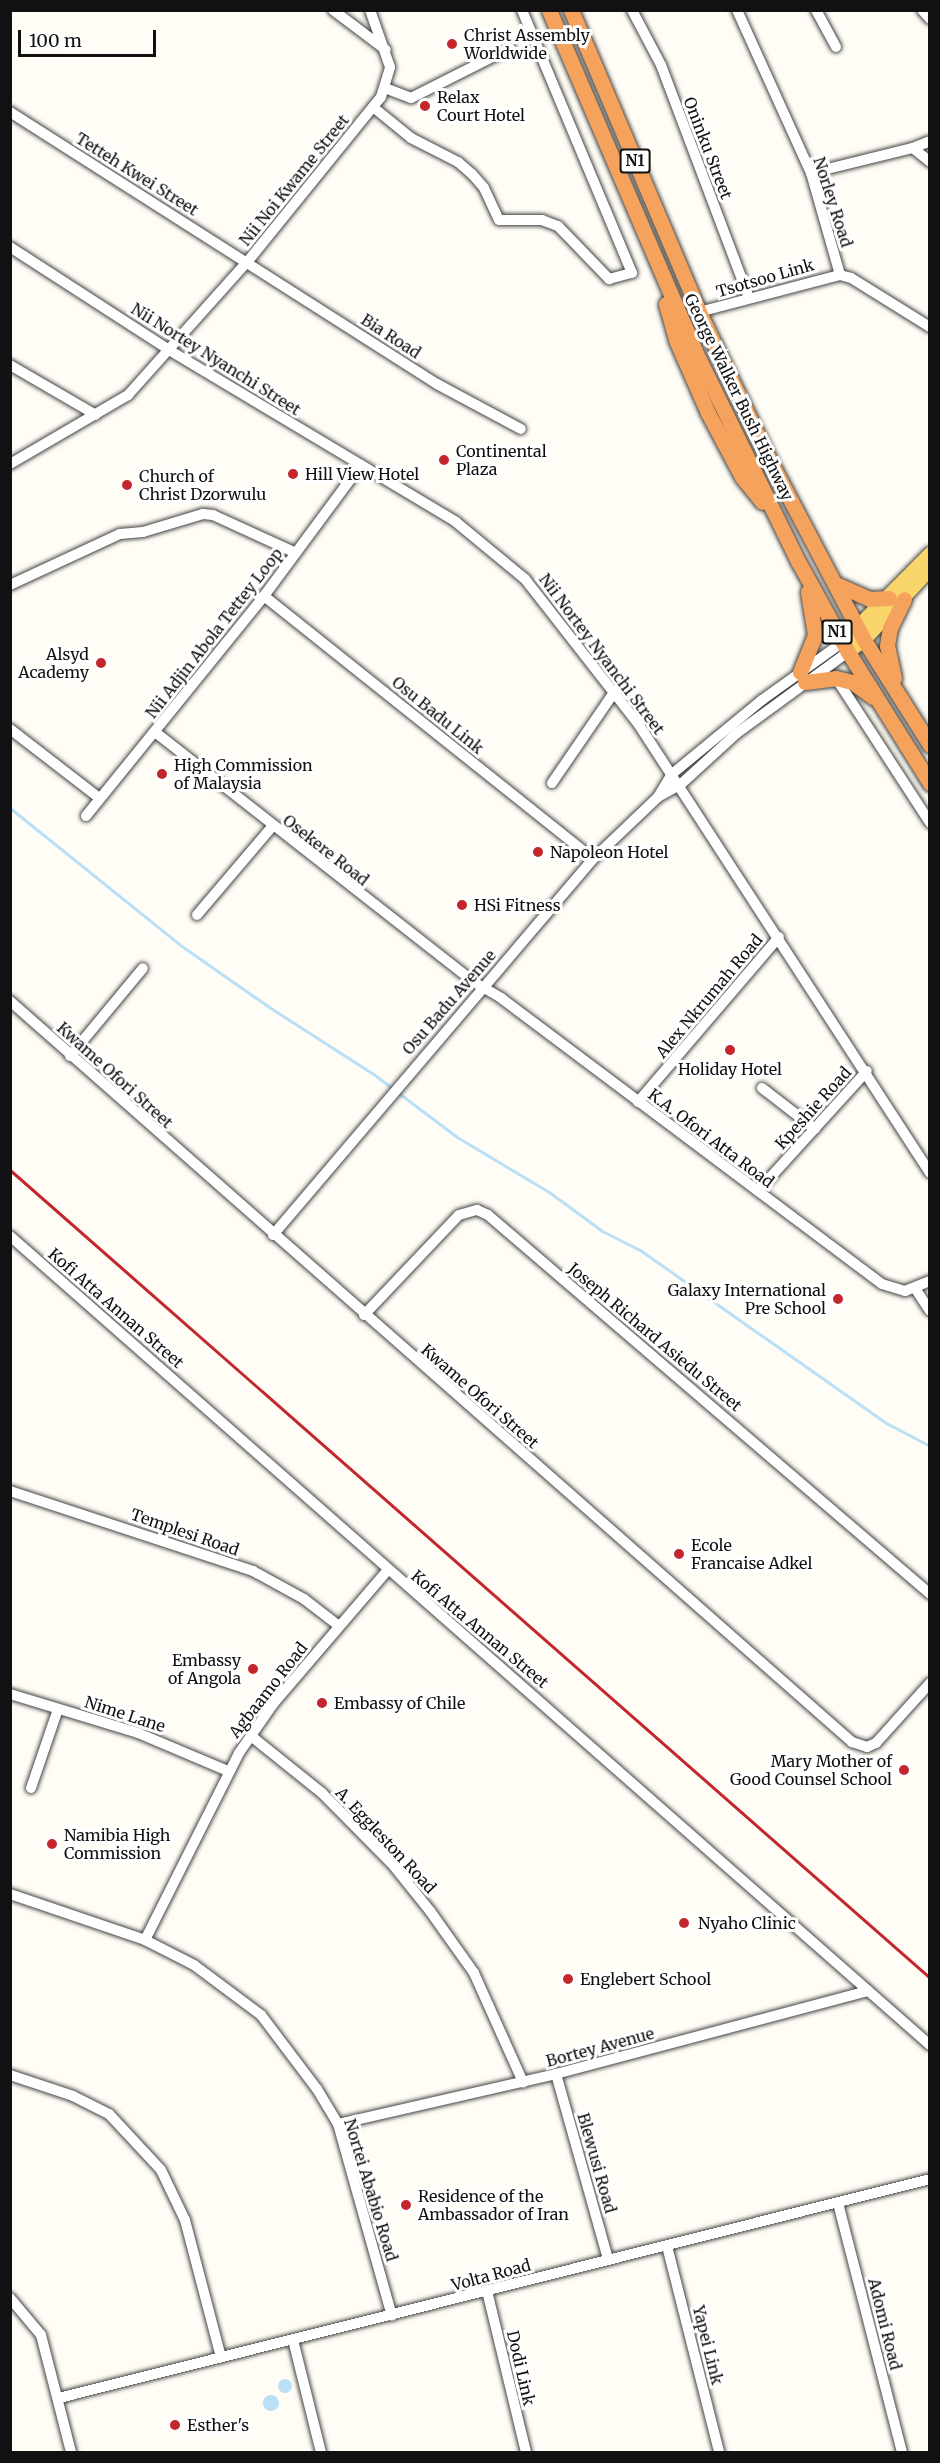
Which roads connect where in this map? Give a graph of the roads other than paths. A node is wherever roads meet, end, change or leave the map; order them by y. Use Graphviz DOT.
graph roads {
  1 [pos="333,10"];
  2 [pos="370,10"];
  3 [pos="522,10"];
  4 [pos="549,10"];
  5 [pos="571,10"];
  6 [pos="632,10"];
  7 [pos="737,10"];
  8 [pos="816,10"];
  9 [pos="922,10"];
  10 [pos="930,19"];
  11 [pos="836,47"];
  12 [pos="510,48"];
  13 [pos="386,50"];
  14 [pos="385,88"];
  15 [pos="373,107"];
  16 [pos="10,112"];
  17 [pos="930,141"];
  18 [pos="913,148"];
  19 [pos="930,162"];
  20 [pos="811,173"];
  21 [pos="10,247"];
  22 [pos="248,261"];
  23 [pos="840,275"];
  24 [pos="748,298"];
  25 [pos="699,312"];
  26 [pos="930,327"];
  27 [pos="170,350"];
  28 [pos="10,365"];
  29 [pos="96,415"];
  30 [pos="521,429"];
  31 [pos="10,464"];
  32 [pos="361,465"];
  33 [pos="296,553"];
  34 [pos="930,554"];
  35 [pos="799,563"];
  36 [pos="930,569"];
  37 [pos="836,584"];
  38 [pos="10,585"];
  39 [pos="264,596"];
  40 [pos="896,599"];
  41 [pos="861,635"];
  42 [pos="845,647"];
  43 [pos="803,677"];
  44 [pos="836,678"];
  45 [pos="615,691"];
  46 [pos="878,700"];
  47 [pos="903,703"];
  48 [pos="10,729"];
  49 [pos="154,732"];
  50 [pos="930,745"];
  51 [pos="672,774"];
  52 [pos="552,783"];
  53 [pos="930,783"];
  54 [pos="680,785"];
  55 [pos="98,797"];
  56 [pos="658,797"];
  57 [pos="86,816"];
  58 [pos="930,823"];
  59 [pos="272,827"];
  60 [pos="594,859"];
  61 [pos="197,915"];
  62 [pos="779,937"];
  63 [pos="143,968"];
  64 [pos="482,987"];
  65 [pos="10,1001"];
  66 [pos="70,1056"];
  67 [pos="867,1071"];
  68 [pos="762,1088"];
  69 [pos="638,1102"];
  70 [pos="815,1129"];
  71 [pos="929,1170"];
  72 [pos="758,1191"];
  73 [pos="273,1235"];
  74 [pos="10,1236"];
  75 [pos="930,1281"];
  76 [pos="915,1288"];
  77 [pos="930,1311"];
  78 [pos="364,1315"];
  79 [pos="10,1491"];
  80 [pos="388,1570"];
  81 [pos="930,1594"];
  82 [pos="339,1626"];
  83 [pos="930,1683"];
  84 [pos="10,1694"];
  85 [pos="58,1709"];
  86 [pos="251,1736"];
  87 [pos="228,1771"];
  88 [pos="31,1788"];
  89 [pos="10,1894"];
  90 [pos="146,1940"];
  91 [pos="868,1991"];
  92 [pos="930,2045"];
  93 [pos="10,2074"];
  94 [pos="556,2074"];
  95 [pos="523,2082"];
  96 [pos="338,2124"];
  97 [pos="930,2179"];
  98 [pos="838,2203"];
  99 [pos="667,2246"];
  100 [pos="608,2259"];
  101 [pos="488,2291"];
  102 [pos="10,2298"];
  103 [pos="392,2316"];
  104 [pos="294,2340"];
  105 [pos="221,2357"];
  106 [pos="59,2398"];
  107 [pos="71,2452"];
  108 [pos="321,2452"];
  109 [pos="526,2452"];
  110 [pos="719,2452"];
  111 [pos="902,2452"];
  1 -- 13 [label="street"];
  2 -- 13 [label="street, Nii Noi Kwame Street"];
  3 -- 15 [label="street"];
  4 -- 35 [label="highway, George Walker Bush Highway / N1"];
  5 -- 25 [label="highway, George Walker Bush Highway / N1"];
  6 -- 24 [label="street, Oninku Street"];
  7 -- 20 [label="street, Norley Road"];
  8 -- 11 [label="street"];
  9 -- 10 [label="street"];
  12 -- 14 [label="street"];
  13 -- 14 [label="street, Nii Noi Kwame Street"];
  14 -- 15 [label="street, Nii Noi Kwame Street"];
  15 -- 22 [label="street, Nii Noi Kwame Street"];
  16 -- 22 [label="street, Tetteh Kwei Street"];
  17 -- 18 [label="street"];
  18 -- 19 [label="street"];
  18 -- 20 [label="street"];
  20 -- 23 [label="street, Norley Road"];
  21 -- 27 [label="street, Nii Nortey Nyanchi Street"];
  22 -- 27 [label="street, Nii Noi Kwame Street"];
  22 -- 30 [label="street, Bia Road"];
  23 -- 24 [label="street, Tsotsoo Link"];
  23 -- 26 [label="street"];
  24 -- 25 [label="street, Tsotsoo Link"];
  25 -- 37 [label="highway, George Walker Bush Highway / N1"];
  27 -- 29 [label="street, Nii Noi Kwame Street"];
  27 -- 32 [label="street, Nii Nortey Nyanchi Street"];
  28 -- 29 [label="street"];
  29 -- 31 [label="street, Nii Noi Kwame Street"];
  32 -- 33 [label="street, Nii Adjin Abola Tettey Loop"];
  32 -- 45 [label="street, Nii Nortey Nyanchi Street"];
  33 -- 38 [label="street"];
  33 -- 39 [label="street, Nii Adjin Abola Tettey Loop"];
  34 -- 40 [label="main road"];
  35 -- 42 [label="highway, George Walker Bush Highway / N1"];
  35 -- 43 [label="highway"];
  36 -- 40 [label="main road"];
  37 -- 40 [label="highway"];
  37 -- 41 [label="highway, George Walker Bush Highway / N1"];
  39 -- 49 [label="street, Nii Adjin Abola Tettey Loop"];
  39 -- 60 [label="street, Osu Badu Link"];
  40 -- 41 [label="main road"];
  40 -- 47 [label="highway"];
  41 -- 42 [label="main road"];
  41 -- 47 [label="highway, George Walker Bush Highway / N1"];
  42 -- 43 [label="street, Osu Badu Avenue"];
  42 -- 46 [label="highway, George Walker Bush Highway / N1"];
  43 -- 44 [label="highway"];
  43 -- 51 [label="street, Osu Badu Avenue"];
  43 -- 54 [label="street, Osu Badu Avenue"];
  44 -- 46 [label="highway"];
  44 -- 58 [label="street"];
  45 -- 51 [label="street, Nii Nortey Nyanchi Street"];
  45 -- 52 [label="street"];
  46 -- 53 [label="highway, George Walker Bush Highway / N1"];
  47 -- 50 [label="highway, George Walker Bush Highway / N1"];
  48 -- 55 [label="street"];
  49 -- 55 [label="street, Nii Adjin Abola Tettey Loop"];
  49 -- 59 [label="street, Osekere Road"];
  51 -- 54 [label="street, Nii Nortey Nyanchi Street"];
  51 -- 56 [label="street, Osu Badu Avenue"];
  54 -- 56 [label="street, Osu Badu Avenue"];
  54 -- 62 [label="street, Nii Nortey Nyanchi Street"];
  55 -- 57 [label="street, Nii Adjin Abola Tettey Loop"];
  56 -- 60 [label="street, Osu Badu Avenue"];
  59 -- 61 [label="street"];
  59 -- 64 [label="street, Osekere Road"];
  60 -- 64 [label="street, Osu Badu Avenue"];
  62 -- 67 [label="street, Nii Nortey Nyanchi Street"];
  62 -- 69 [label="street, Alex Nkrumah Road"];
  63 -- 66 [label="street"];
  64 -- 69 [label="street, K.A. Ofori Atta Road"];
  64 -- 73 [label="street, Osu Badu Avenue"];
  65 -- 66 [label="street, Kwame Ofori Street"];
  66 -- 73 [label="street, Kwame Ofori Street"];
  67 -- 70 [label="street, Kpeshie Road"];
  67 -- 71 [label="street, Nii Nortey Nyanchi Street"];
  68 -- 70 [label="street"];
  69 -- 72 [label="street, K.A. Ofori Atta Road"];
  70 -- 72 [label="street, Kpeshie Road"];
  72 -- 76 [label="street, K.A. Ofori Atta Road"];
  73 -- 78 [label="street, Kwame Ofori Street"];
  74 -- 80 [label="street, Kofi Atta Annan Street"];
  75 -- 76 [label="street"];
  76 -- 77 [label="street"];
  78 -- 81 [label="street, Joseph Richard Asiedu Street"];
  78 -- 83 [label="street, Kwame Ofori Street"];
  79 -- 82 [label="street, Templesi Road"];
  80 -- 82 [label="street, Agbaamo Road"];
  80 -- 91 [label="street, Kofi Atta Annan Street"];
  82 -- 86 [label="street, Agbaamo Road"];
  84 -- 85 [label="street, Nime Lane"];
  85 -- 87 [label="street, Nime Lane"];
  85 -- 88 [label="street"];
  86 -- 87 [label="street, Agbaamo Road"];
  86 -- 95 [label="street, A. Eggleston Road"];
  87 -- 90 [label="street, Agbaamo Road"];
  89 -- 90 [label="street, Nortei Ababio Road"];
  90 -- 96 [label="street, Nortei Ababio Road"];
  91 -- 92 [label="street, Kofi Atta Annan Street"];
  91 -- 94 [label="street, Bortey Avenue"];
  93 -- 105 [label="street"];
  94 -- 95 [label="street, Bortey Avenue"];
  94 -- 100 [label="street, Blewusi Road"];
  95 -- 96 [label="street, Bortey Avenue"];
  96 -- 103 [label="street, Nortei Ababio Road"];
  97 -- 98 [label="street, Volta Road"];
  98 -- 99 [label="street, Volta Road"];
  98 -- 111 [label="street, Adomi Road"];
  99 -- 100 [label="street, Volta Road"];
  99 -- 110 [label="street, Yapei Link"];
  100 -- 101 [label="street, Volta Road"];
  101 -- 103 [label="street, Volta Road"];
  101 -- 109 [label="street, Dodi Link"];
  102 -- 106 [label="street"];
  103 -- 104 [label="street, Volta Road"];
  104 -- 105 [label="street, Volta Road"];
  104 -- 108 [label="street"];
  105 -- 106 [label="street, Volta Road"];
  106 -- 107 [label="street"];
}
